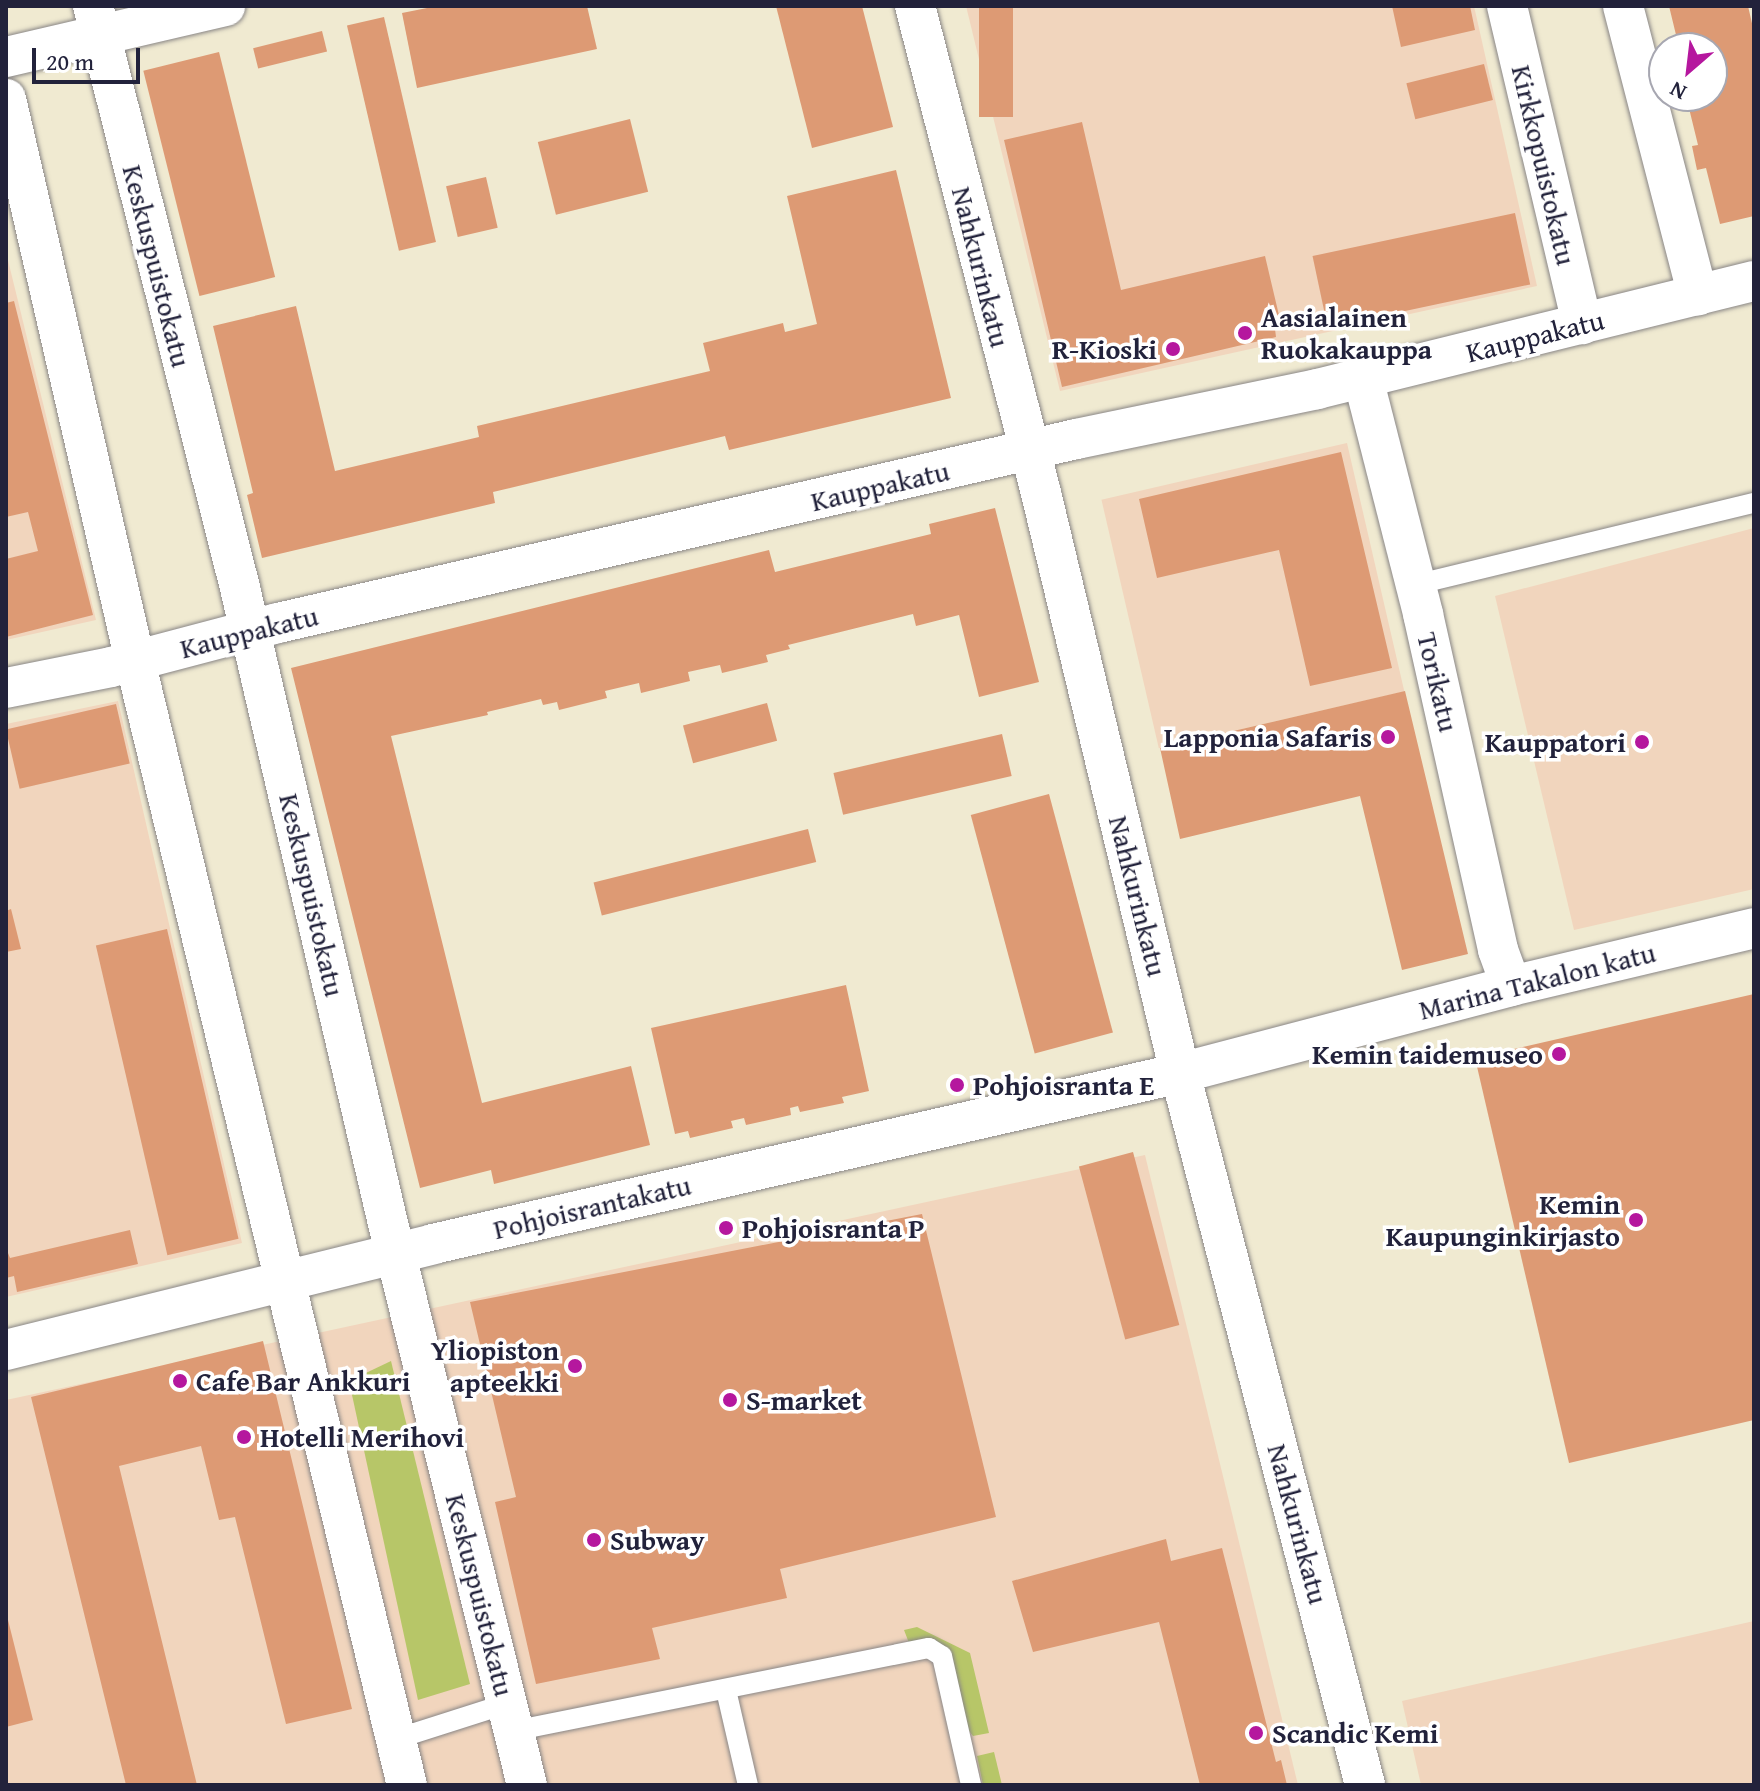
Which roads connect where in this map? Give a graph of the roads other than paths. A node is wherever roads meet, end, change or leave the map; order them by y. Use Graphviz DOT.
graph roads {
  1 [pos="225,6"];
  2 [pos="915,6"];
  3 [pos="1507,6"];
  4 [pos="1623,6"];
  5 [pos="97,20"];
  6 [pos="6,57"];
  7 [pos="6,99"];
  8 [pos="1754,281"];
  9 [pos="1698,295"];
  10 [pos="1582,324"];
  11 [pos="1363,378"];
  12 [pos="1029,451"];
  13 [pos="1754,503"];
  14 [pos="1414,585"];
  15 [pos="250,631"];
  16 [pos="135,661"];
  17 [pos="6,688"];
  18 [pos="1754,928"];
  19 [pos="1511,986"];
  20 [pos="1180,1073"];
  21 [pos="396,1253"];
  22 [pos="285,1280"];
  23 [pos="6,1350"];
  24 [pos="726,1690"];
  25 [pos="510,1718"];
  26 [pos="396,1739"];
  27 [pos="407,1785"];
  28 [pos="527,1785"];
  29 [pos="748,1785"];
  30 [pos="971,1785"];
  31 [pos="1365,1785"];
  1 -- 5 [label="street"];
  2 -- 12 [label="street, Nahkurinkatu"];
  3 -- 10 [label="street, Kirkkopuistokatu"];
  4 -- 9 [label="street"];
  5 -- 6 [label="street"];
  5 -- 15 [label="street, Keskuspuistokatu"];
  7 -- 16 [label="street"];
  8 -- 9 [label="street, Kauppakatu"];
  9 -- 10 [label="street, Kauppakatu"];
  10 -- 11 [label="street, Kauppakatu"];
  11 -- 12 [label="street, Kauppakatu"];
  11 -- 14 [label="street, Torikatu"];
  12 -- 15 [label="street, Kauppakatu"];
  12 -- 20 [label="street, Nahkurinkatu"];
  13 -- 14 [label="lane"];
  14 -- 19 [label="street, Torikatu"];
  15 -- 16 [label="street, Kauppakatu"];
  15 -- 21 [label="street, Keskuspuistokatu"];
  16 -- 17 [label="street, Kauppakatu"];
  16 -- 22 [label="street"];
  18 -- 19 [label="street, Marina Takalon katu"];
  19 -- 20 [label="street, Marina Takalon katu"];
  20 -- 21 [label="street, Pohjoisrantakatu"];
  20 -- 31 [label="street, Nahkurinkatu"];
  21 -- 22 [label="street, Pohjoisrantakatu"];
  21 -- 25 [label="street, Keskuspuistokatu"];
  22 -- 23 [label="street, Pohjoisrantakatu"];
  22 -- 26 [label="street"];
  24 -- 25 [label="lane"];
  24 -- 29 [label="lane"];
  24 -- 30 [label="lane"];
  25 -- 26 [label="lane"];
  25 -- 28 [label="street, Keskuspuistokatu"];
  26 -- 27 [label="street"];
}
